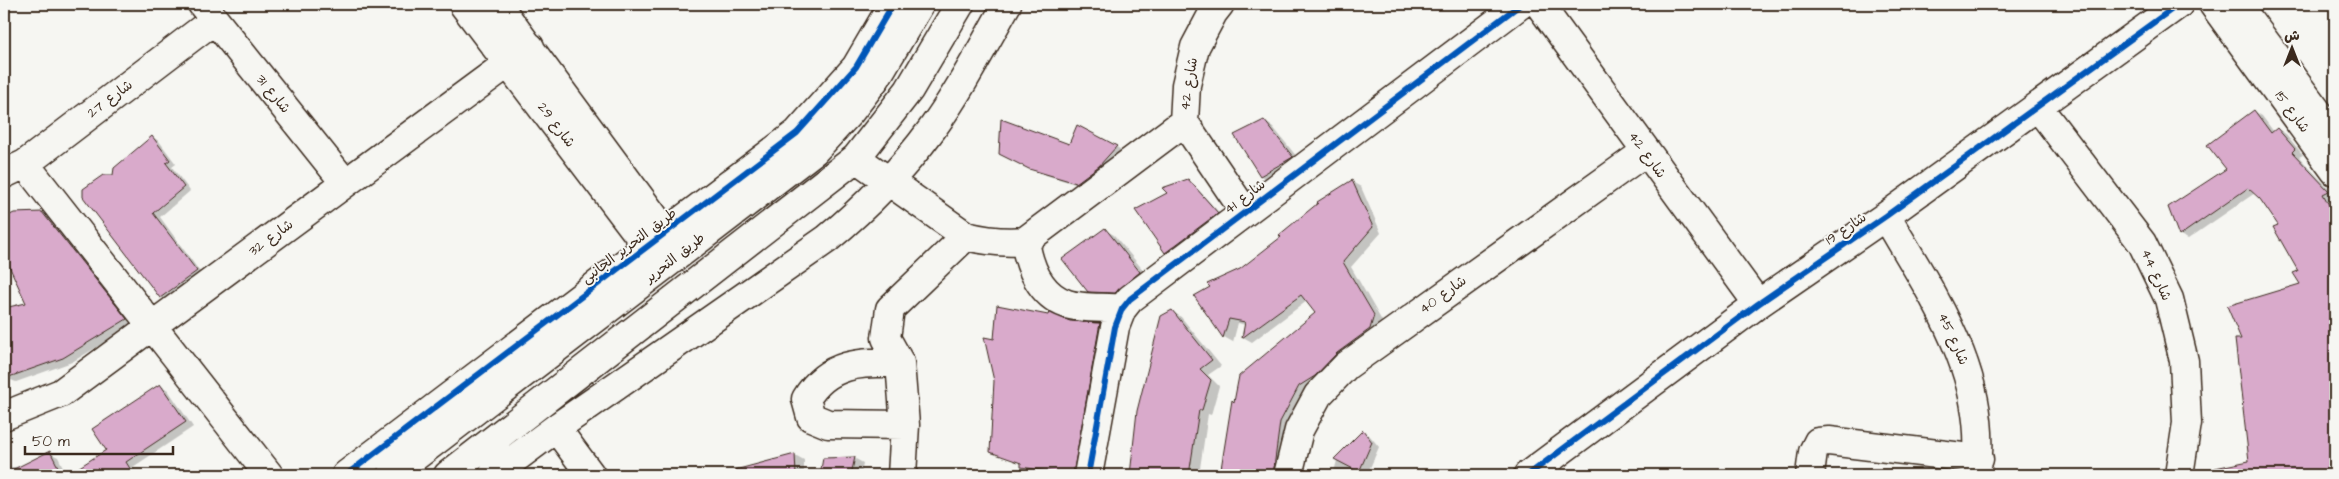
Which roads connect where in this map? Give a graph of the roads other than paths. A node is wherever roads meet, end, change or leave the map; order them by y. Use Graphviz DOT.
graph roads {
  1 [pos="463,4"];
  2 [pos="498,4"];
  3 [pos="893,4"];
  4 [pos="920,4"];
  5 [pos="960,4"];
  6 [pos="1007,4"];
  7 [pos="1220,4"];
  8 [pos="1521,4"];
  9 [pos="1539,4"];
  10 [pos="2179,4"];
  11 [pos="2213,4"];
  12 [pos="2237,4"];
  13 [pos="208,12"];
  14 [pos="530,47"];
  15 [pos="889,56"];
  16 [pos="509,63"];
  17 [pos="856,67"];
  18 [pos="2038,107"];
  19 [pos="1184,122"];
  20 [pos="2335,135"];
  21 [pos="1645,152"];
  22 [pos="856,158"];
  23 [pos="14,169"];
  24 [pos="2335,172"];
  25 [pos="890,181"];
  26 [pos="345,183"];
  27 [pos="1245,212"];
  28 [pos="1886,216"];
  29 [pos="966,236"];
  30 [pos="657,240"];
  31 [pos="1025,241"];
  32 [pos="1758,304"];
  33 [pos="1122,309"];
  34 [pos="153,325"];
  35 [pos="537,331"];
  36 [pos="900,363"];
  37 [pos="527,372"];
  38 [pos="4,416"];
  39 [pos="906,425"];
  40 [pos="556,428"];
  41 [pos="447,434"];
  42 [pos="1978,467"];
  43 [pos="458,468"];
  44 [pos="269,475"];
  45 [pos="346,475"];
  46 [pos="391,475"];
  47 [pos="493,475"];
  48 [pos="591,475"];
  49 [pos="902,475"];
  50 [pos="1088,475"];
  51 [pos="1288,475"];
  52 [pos="1528,475"];
  53 [pos="1810,475"];
  54 [pos="2179,475"];
  1 -- 16 [label="street, شارع 29"];
  2 -- 14 [label="street, شارع 29"];
  3 -- 17 [label="street, طريق التحرير الجانبى"];
  4 -- 15 [label="street, طريق التحرير"];
  5 -- 22 [label="street"];
  6 -- 25 [label="street"];
  7 -- 19 [label="street, شارع 42"];
  8 -- 27 [label="street, شارع 41"];
  9 -- 21 [label="street, شارع 42"];
  10 -- 18 [label="street, شارع 19"];
  11 -- 24 [label="street, شارع 15"];
  12 -- 20 [label="street, شارع 15"];
  13 -- 23 [label="street, شارع 27"];
  13 -- 26 [label="street, شارع 31"];
  14 -- 16 [label="street, شارع 32"];
  14 -- 30 [label="street, شارع 29"];
  15 -- 17 [label="street"];
  15 -- 37 [label="street, طريق التحرير"];
  16 -- 26 [label="street, شارع 32"];
  16 -- 30 [label="street, شارع 29"];
  17 -- 30 [label="street, طريق التحرير الجانبى"];
  18 -- 28 [label="street, شارع 19"];
  18 -- 54 [label="street, شارع 44"];
  19 -- 27 [label="street, شارع 42"];
  19 -- 31 [label="street"];
  21 -- 32 [label="street, شارع 42"];
  21 -- 51 [label="street, شارع 40"];
  22 -- 25 [label="street"];
  22 -- 43 [label="street"];
  23 -- 34 [label="street"];
  25 -- 29 [label="street"];
  25 -- 40 [label="street"];
  26 -- 34 [label="street, شارع 32"];
  27 -- 33 [label="street, شارع 41"];
  28 -- 32 [label="street, شارع 19"];
  28 -- 42 [label="street, شارع 45"];
  29 -- 31 [label="street"];
  29 -- 36 [label="street"];
  30 -- 35 [label="street, طريق التحرير الجانبى"];
  31 -- 33 [label="street"];
  32 -- 52 [label="street, شارع 19"];
  33 -- 50 [label="street, شارع 41"];
  34 -- 38 [label="street, شارع 32"];
  34 -- 44 [label="street"];
  35 -- 37 [label="street"];
  35 -- 45 [label="street, طريق التحرير الجانبى"];
  36 -- 39 [label="street"];
  36 -- 39 [label="street"];
  37 -- 41 [label="street, طريق التحرير"];
  39 -- 49 [label="street"];
  40 -- 47 [label="street"];
  40 -- 48 [label="street"];
  41 -- 43 [label="street"];
  41 -- 46 [label="street, طريق التحرير"];
  42 -- 53 [label="street"];
}
